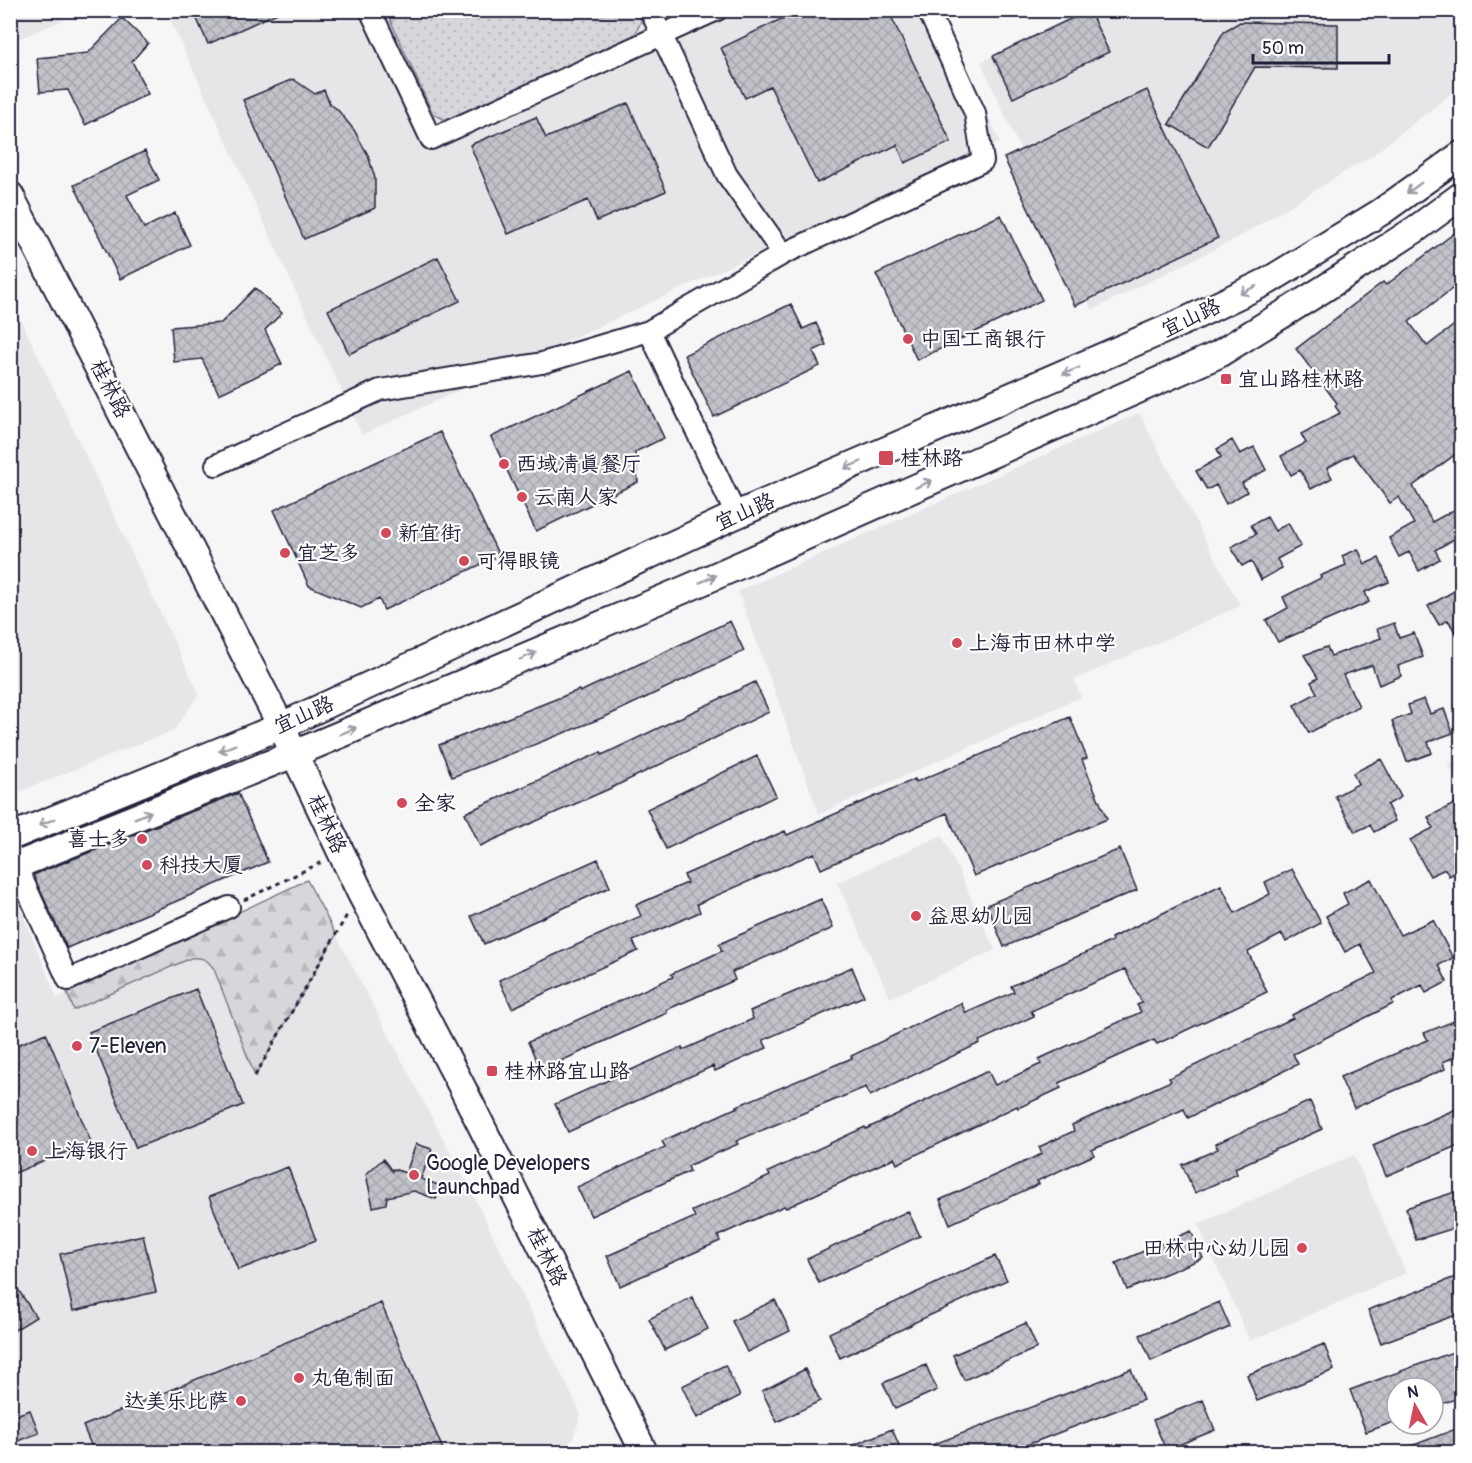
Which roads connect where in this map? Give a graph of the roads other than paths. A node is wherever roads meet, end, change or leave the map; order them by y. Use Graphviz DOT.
graph roads {
  1 [pos="370,10"];
  2 [pos="650,10"];
  3 [pos="717,10"];
  4 [pos="928,10"];
  5 [pos="662,36"];
  6 [pos="1461,154"];
  7 [pos="10,195"];
  8 [pos="1461,195"];
  9 [pos="783,254"];
  10 [pos="649,332"];
  11 [pos="216,465"];
  12 [pos="736,515"];
  13 [pos="281,726"];
  14 [pos="294,754"];
  15 [pos="10,837"];
  16 [pos="13,862"];
  17 [pos="229,907"];
  18 [pos="644,1452"];
  1 -- 5 [label="lane"];
  2 -- 5 [label="lane"];
  3 -- 5 [label="lane"];
  4 -- 9 [label="lane"];
  5 -- 9 [label="lane"];
  6 -- 12 [label="main road, 宜山路, one-way"];
  7 -- 13 [label="main road, 桂林路"];
  14 -- 8 [label="main road, 宜山路, one-way"];
  9 -- 10 [label="lane"];
  10 -- 11 [label="lane"];
  10 -- 12 [label="lane"];
  12 -- 13 [label="main road, 宜山路"];
  13 -- 14 [label="main road, 桂林路"];
  13 -- 15 [label="main road, 宜山路, one-way"];
  16 -- 14 [label="main road, 宜山路, one-way"];
  14 -- 18 [label="main road, 桂林路"];
  16 -- 17 [label="lane"];
}
